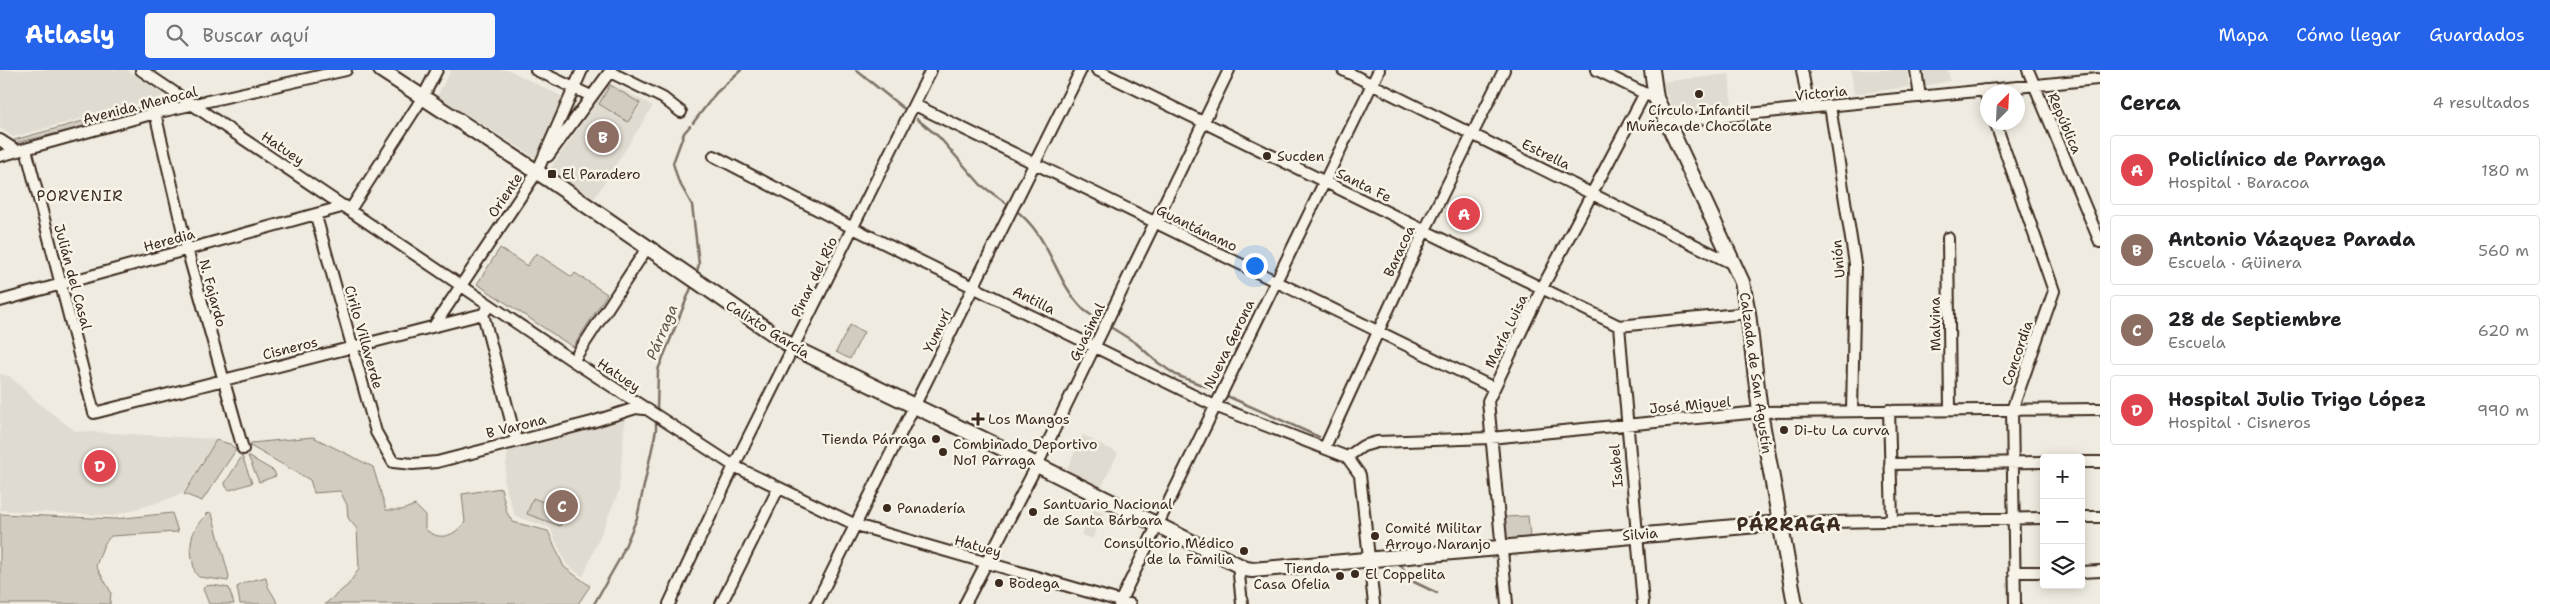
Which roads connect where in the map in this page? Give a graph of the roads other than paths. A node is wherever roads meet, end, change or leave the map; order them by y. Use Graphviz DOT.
graph roads {
  1 [pos="141,70"];
  2 [pos="346,70"];
  3 [pos="382,70"];
  4 [pos="436,70"];
  5 [pos="536,70"];
  6 [pos="582,70"];
  7 [pos="931,70"];
  8 [pos="1081,70"];
  9 [pos="1097,70"];
  10 [pos="1229,70"];
  11 [pos="1343,70"];
  12 [pos="1378,70"];
  13 [pos="1504,70"];
  14 [pos="1597,70"];
  15 [pos="1652,70"];
  16 [pos="1802,70"];
  17 [pos="1916,70"];
  18 [pos="2028,70"];
  19 [pos="611,71"];
  20 [pos="2096,79"];
  21 [pos="1372,84"];
  22 [pos="2034,85"];
  23 [pos="2025,86"];
  24 [pos="573,88"];
  25 [pos="1980,90"];
  26 [pos="591,96"];
  27 [pos="1650,96"];
  28 [pos="423,97"];
  29 [pos="1920,97"];
  30 [pos="194,105"];
  31 [pos="915,105"];
  32 [pos="1830,106"];
  33 [pos="1809,108"];
  34 [pos="681,112"];
  35 [pos="155,113"];
  36 [pos="1203,121"];
  37 [pos="1668,122"];
  38 [pos="1998,130"];
  39 [pos="1472,134"];
  40 [pos="0,140"];
  41 [pos="21,150"];
  42 [pos="0,156"];
  43 [pos="714,156"];
  44 [pos="1036,164"];
  45 [pos="537,172"];
  46 [pos="1323,180"];
  47 [pos="1592,193"];
  48 [pos="348,208"];
  49 [pos="316,216"];
  50 [pos="1155,222"];
  51 [pos="853,228"];
  52 [pos="1424,230"];
  53 [pos="1948,238"];
  54 [pos="2100,242"];
  55 [pos="647,248"];
  56 [pos="187,249"];
  57 [pos="1736,265"];
  58 [pos="1275,281"];
  59 [pos="61,285"];
  60 [pos="462,285"];
  61 [pos="974,286"];
  62 [pos="1542,288"];
  63 [pos="0,301"];
  64 [pos="490,305"];
  65 [pos="1748,313"];
  66 [pos="483,314"];
  67 [pos="434,326"];
  68 [pos="1619,326"];
  69 [pos="1377,330"];
  70 [pos="352,346"];
  71 [pos="1095,347"];
  72 [pos="794,348"];
  73 [pos="573,361"];
  74 [pos="222,379"];
  75 [pos="1494,388"];
  76 [pos="1214,406"];
  77 [pos="915,407"];
  78 [pos="645,409"];
  79 [pos="1950,409"];
  80 [pos="2100,409"];
  81 [pos="1889,410"];
  82 [pos="2012,410"];
  83 [pos="1852,411"];
  84 [pos="1760,412"];
  85 [pos="94,413"];
  86 [pos="1626,424"];
  87 [pos="1490,438"];
  88 [pos="516,440"];
  89 [pos="1325,447"];
  90 [pos="242,450"];
  91 [pos="1347,457"];
  92 [pos="393,462"];
  93 [pos="2040,462"];
  94 [pos="2085,462"];
  95 [pos="2100,462"];
  96 [pos="2013,463"];
  97 [pos="1890,464"];
  98 [pos="1037,465"];
  99 [pos="734,466"];
  100 [pos="778,489"];
  101 [pos="2085,517"];
  102 [pos="2100,517"];
  103 [pos="2014,518"];
  104 [pos="2040,518"];
  105 [pos="1892,521"];
  106 [pos="1780,523"];
  107 [pos="1157,524"];
  108 [pos="856,525"];
  109 [pos="1636,534"];
  110 [pos="1502,548"];
  111 [pos="1368,558"];
  112 [pos="987,563"];
  113 [pos="1238,565"];
  114 [pos="2100,571"];
  115 [pos="2014,572"];
  116 [pos="2040,572"];
  117 [pos="2085,572"];
  118 [pos="1123,602"];
  119 [pos="669,604"];
  120 [pos="721,604"];
  121 [pos="816,604"];
  122 [pos="965,604"];
  123 [pos="1242,604"];
  124 [pos="1374,604"];
  125 [pos="1507,604"];
  126 [pos="1643,604"];
  127 [pos="1795,604"];
  128 [pos="2015,604"];
  1 -- 30 [label="street, Hatuey"];
  2 -- 30 [label="street, Avenida Menocal"];
  3 -- 28 [label="main road, Calixto García"];
  4 -- 28 [label="street"];
  5 -- 24 [label="street"];
  6 -- 24 [label="street, Oriente"];
  7 -- 31 [label="street, Pinar del Río"];
  8 -- 44 [label="street, Yumurí"];
  9 -- 36 [label="street, Santa Fe"];
  10 -- 36 [label="street, Guasimal"];
  11 -- 21 [label="street, Estrella"];
  12 -- 21 [label="street, Nueva Gerona"];
  13 -- 39 [label="street, Baracoa"];
  14 -- 27 [label="street"];
  15 -- 27 [label="main road, Calzada de San Agustín"];
  16 -- 33 [label="street"];
  17 -- 29 [label="street"];
  18 -- 22 [label="street, República"];
  19 -- 26 [label="street"];
  19 -- 34 [label="street"];
  20 -- 22 [label="street, Victoria"];
  21 -- 39 [label="street, Estrella"];
  21 -- 46 [label="street, Nueva Gerona"];
  22 -- 23 [label="street, Victoria"];
  22 -- 54 [label="street, República"];
  24 -- 26 [label="street"];
  24 -- 45 [label="street, Oriente"];
  25 -- 29 [label="street, Victoria"];
  26 -- 45 [label="street"];
  27 -- 37 [label="main road, Calzada de San Agustín"];
  27 -- 47 [label="street, María Luisa"];
  28 -- 45 [label="main road, Calixto García"];
  28 -- 48 [label="street"];
  29 -- 32 [label="street, Victoria"];
  30 -- 35 [label="street, Avenida Menocal"];
  30 -- 48 [label="street, Hatuey"];
  31 -- 44 [label="street, Guantánamo"];
  31 -- 51 [label="street, Pinar del Río"];
  32 -- 33 [label="street, Victoria"];
  32 -- 83 [label="street, Unión"];
  33 -- 37 [label="street, Victoria"];
  35 -- 41 [label="street, Avenida Menocal"];
  35 -- 56 [label="street, N. Fajardo"];
  36 -- 46 [label="street, Santa Fe"];
  36 -- 50 [label="street, Guasimal"];
  37 -- 57 [label="main road, Calzada de San Agustín"];
  38 -- 82 [label="street, Concordia"];
  39 -- 47 [label="street, Estrella"];
  39 -- 52 [label="street, Baracoa"];
  40 -- 41 [label="street"];
  41 -- 42 [label="street, Avenida Menocal"];
  41 -- 59 [label="street, Julián del Casal"];
  43 -- 51 [label="street, Antilla"];
  44 -- 50 [label="street, Guantánamo"];
  44 -- 61 [label="street, Yumurí"];
  45 -- 55 [label="main road, Calixto García"];
  45 -- 60 [label="street, Oriente"];
  46 -- 52 [label="street, Santa Fe"];
  46 -- 58 [label="street, Nueva Gerona"];
  47 -- 57 [label="street, Estrella"];
  47 -- 62 [label="street, María Luisa"];
  48 -- 49 [label="street, Heredia"];
  48 -- 60 [label="street, Hatuey"];
  49 -- 56 [label="street, Heredia"];
  49 -- 70 [label="street, Cirilo Villaverde"];
  50 -- 58 [label="street, Guantánamo"];
  50 -- 71 [label="street, Guasimal"];
  51 -- 61 [label="street, Antilla"];
  51 -- 72 [label="street, Pinar del Río"];
  52 -- 62 [label="street, Santa Fe"];
  52 -- 69 [label="street, Baracoa"];
  53 -- 79 [label="street, Malvina"];
  55 -- 72 [label="main road, Calixto García"];
  55 -- 73 [label="street"];
  56 -- 59 [label="street, Heredia"];
  56 -- 74 [label="street, N. Fajardo"];
  57 -- 65 [label="main road, Calzada de San Agustín"];
  58 -- 69 [label="street, Guantánamo"];
  58 -- 76 [label="street, Nueva Gerona"];
  59 -- 63 [label="street, Heredia"];
  59 -- 85 [label="street, Julián del Casal"];
  60 -- 64 [label="street, Hatuey"];
  60 -- 67 [label="street, Oriente"];
  61 -- 71 [label="street, Antilla"];
  61 -- 77 [label="street, Yumurí"];
  62 -- 68 [label="street, Santa Fe"];
  62 -- 75 [label="street, María Luisa"];
  64 -- 66 [label="street"];
  64 -- 73 [label="street, Hatuey"];
  65 -- 68 [label="street"];
  65 -- 84 [label="main road, Calzada de San Agustín"];
  66 -- 67 [label="street, Cisneros"];
  66 -- 88 [label="street"];
  67 -- 70 [label="street, Cisneros"];
  68 -- 86 [label="street, Isabel"];
  69 -- 75 [label="street, Guantánamo"];
  69 -- 89 [label="street, Baracoa"];
  70 -- 74 [label="street, Cisneros"];
  70 -- 92 [label="street, Cirilo Villaverde"];
  71 -- 76 [label="street, Antilla"];
  71 -- 98 [label="street, Guasimal"];
  72 -- 77 [label="main road, Calixto García"];
  72 -- 99 [label="street, Pinar del Río"];
  73 -- 78 [label="street, Hatuey"];
  74 -- 85 [label="street, Cisneros"];
  74 -- 90 [label="street, N. Fajardo"];
  75 -- 87 [label="street, María Luisa"];
  76 -- 89 [label="street, Antilla"];
  76 -- 107 [label="street, Nueva Gerona"];
  77 -- 98 [label="main road, Calixto García"];
  77 -- 108 [label="street, Yumurí"];
  78 -- 88 [label="street, B Varona"];
  78 -- 99 [label="street, Hatuey"];
  79 -- 81 [label="street, José Miguel"];
  79 -- 82 [label="street, José Miguel"];
  80 -- 82 [label="street, José Miguel"];
  81 -- 83 [label="street, José Miguel"];
  81 -- 97 [label="street"];
  82 -- 96 [label="street, Concordia"];
  83 -- 84 [label="street, José Miguel"];
  84 -- 86 [label="street, José Miguel"];
  84 -- 106 [label="main road, Calzada de San Agustín"];
  86 -- 87 [label="street, José Miguel"];
  86 -- 109 [label="street, Isabel"];
  87 -- 91 [label="street, José Miguel"];
  87 -- 110 [label="street, María Luisa"];
  88 -- 92 [label="street, B Varona"];
  89 -- 91 [label="street, Antilla"];
  91 -- 111 [label="street"];
  93 -- 96 [label="street"];
  94 -- 95 [label="street"];
  96 -- 97 [label="street"];
  96 -- 103 [label="street, Concordia"];
  97 -- 105 [label="street"];
  98 -- 107 [label="main road, Calixto García"];
  98 -- 112 [label="street, Guasimal"];
  99 -- 100 [label="street, Hatuey"];
  99 -- 119 [label="street, Pinar del Río"];
  100 -- 108 [label="street, Hatuey"];
  100 -- 120 [label="street"];
  101 -- 102 [label="street"];
  103 -- 104 [label="street, Silvia"];
  103 -- 105 [label="street, Silvia"];
  103 -- 115 [label="street, Concordia"];
  105 -- 106 [label="street, Silvia"];
  106 -- 109 [label="main road, Silvia"];
  106 -- 127 [label="main road, Calzada de San Agustín"];
  107 -- 113 [label="main road, Calixto García"];
  107 -- 118 [label="street, Nueva Gerona"];
  108 -- 112 [label="street, Hatuey"];
  108 -- 121 [label="street, Yumurí"];
  109 -- 110 [label="main road, Silvia"];
  109 -- 126 [label="street, Isabel"];
  110 -- 111 [label="main road, Silvia"];
  110 -- 125 [label="street, María Luisa"];
  111 -- 113 [label="main road, Silvia"];
  111 -- 124 [label="street"];
  112 -- 118 [label="street, Hatuey"];
  112 -- 122 [label="street, Guasimal"];
  113 -- 123 [label="street"];
  114 -- 117 [label="street"];
  115 -- 116 [label="street"];
  115 -- 128 [label="street, Concordia"];
}
